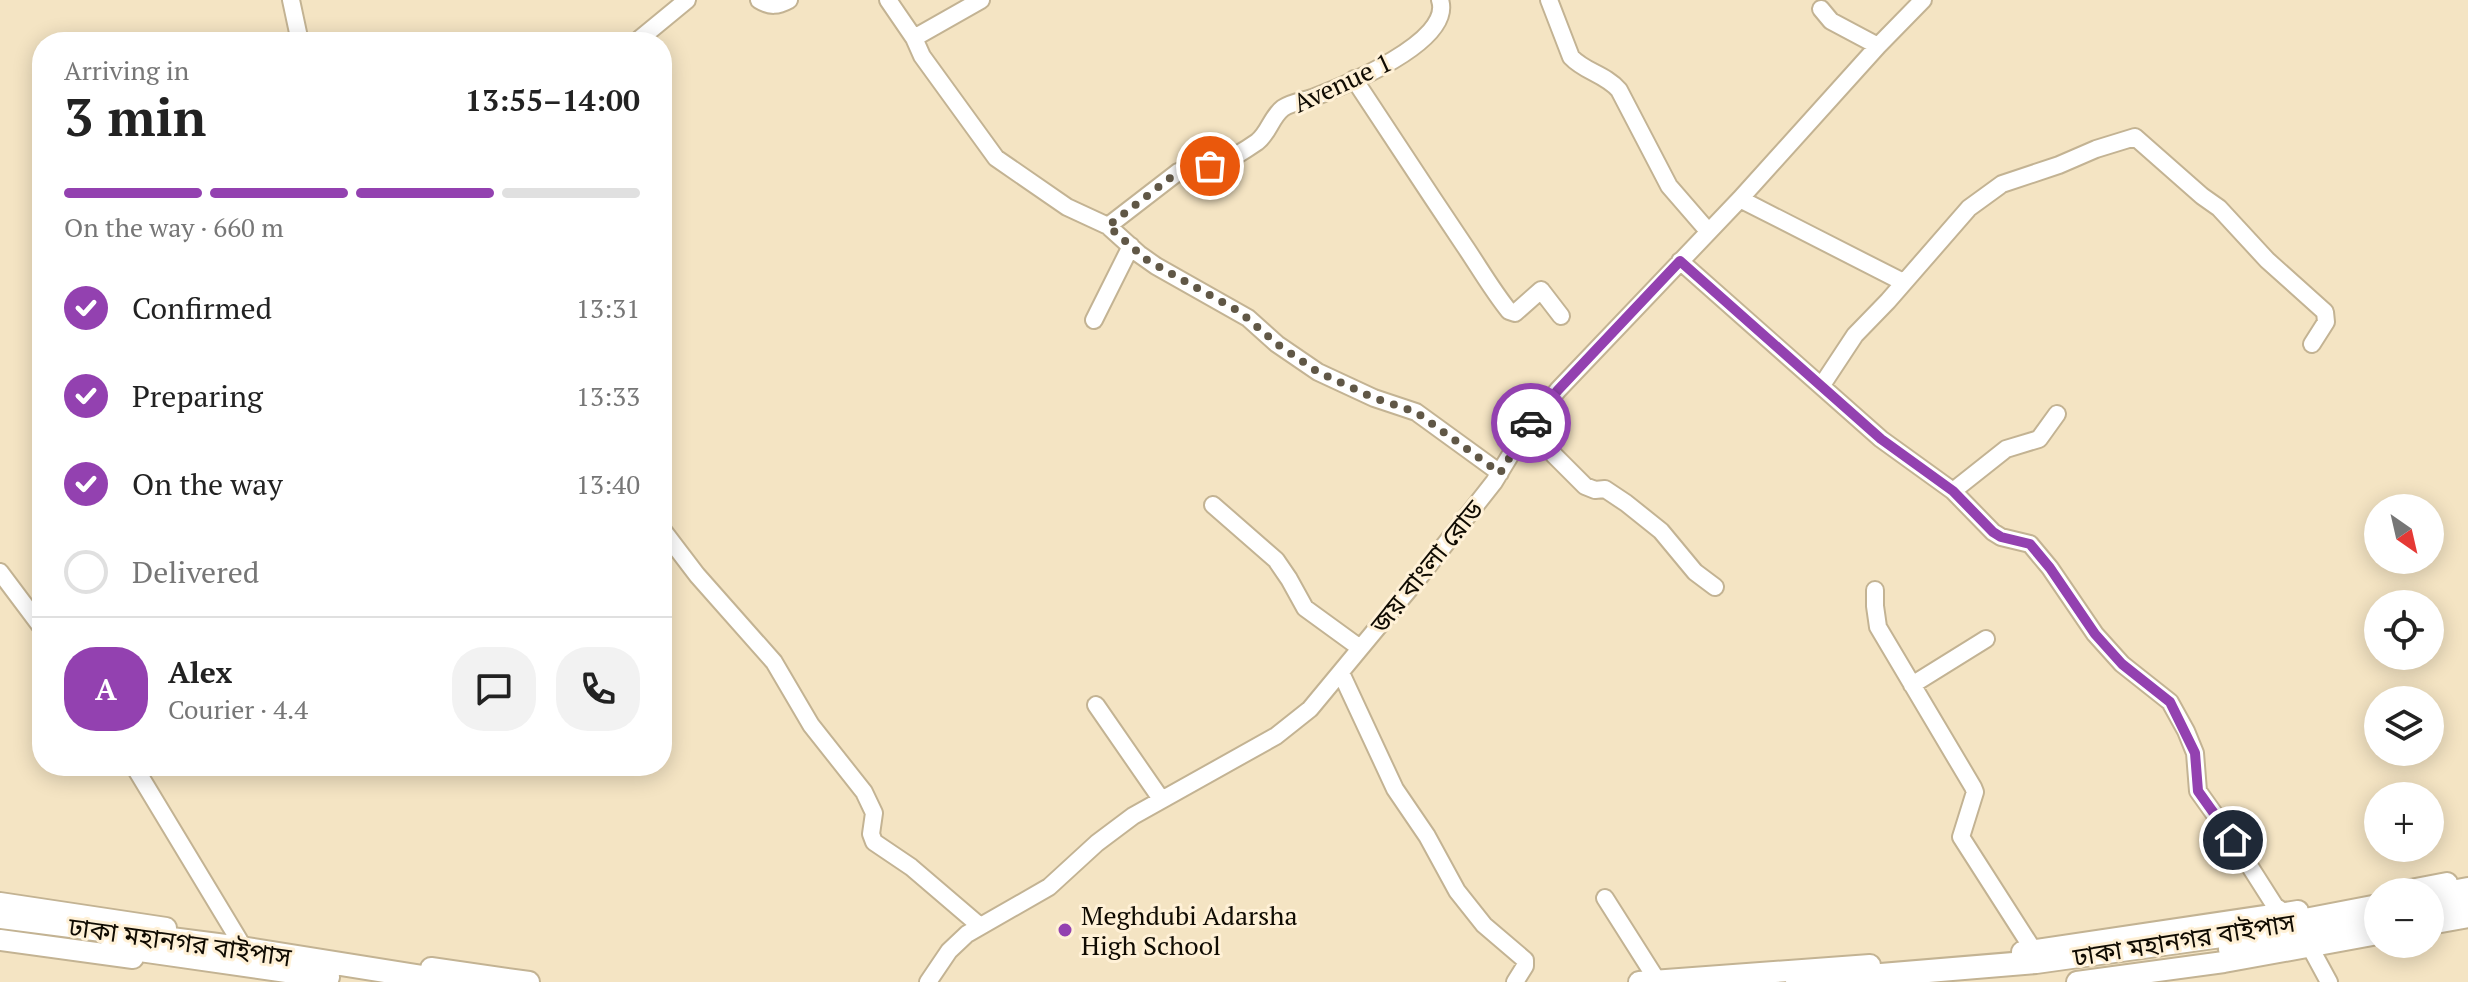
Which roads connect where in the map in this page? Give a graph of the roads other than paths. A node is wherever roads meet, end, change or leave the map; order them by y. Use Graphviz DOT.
graph roads {
  1 [pos="291,0"];
  2 [pos="687,0"];
  3 [pos="759,0"];
  4 [pos="789,0"];
  5 [pos="888,0"];
  6 [pos="981,0"];
  7 [pos="1440,0"];
  8 [pos="1549,0"];
  9 [pos="1923,0"];
  10 [pos="1821,9"];
  11 [pos="298,32"];
  12 [pos="648,32"];
  13 [pos="914,38"];
  14 [pos="1878,46"];
  15 [pos="1354,79"];
  16 [pos="1740,199"];
  17 [pos="1108,226"];
  18 [pos="1708,231"];
  19 [pos="1131,246"];
  20 [pos="1680,261"];
  21 [pos="1903,282"];
  22 [pos="1561,316"];
  23 [pos="1094,320"];
  24 [pos="2312,344"];
  25 [pos="1822,385"];
  26 [pos="2057,414"];
  27 [pos="1530,423"];
  28 [pos="1500,473"];
  29 [pos="1953,491"];
  30 [pos="1213,505"];
  31 [pos="672,542"];
  32 [pos="0,572"];
  33 [pos="1715,587"];
  34 [pos="1875,590"];
  35 [pos="32,615"];
  36 [pos="1986,639"];
  37 [pos="1360,648"];
  38 [pos="1341,673"];
  39 [pos="1912,685"];
  40 [pos="1096,705"];
  41 [pos="140,776"];
  42 [pos="1161,799"];
  43 [pos="2468,879"];
  44 [pos="2444,884"];
  45 [pos="2468,889"];
  46 [pos="2444,893"];
  47 [pos="1605,898"];
  48 [pos="2364,899"];
  49 [pos="0,903"];
  50 [pos="2468,905"];
  51 [pos="2364,909"];
  52 [pos="2444,909"];
  53 [pos="2285,913"];
  54 [pos="0,917"];
  55 [pos="2468,917"];
  56 [pos="2444,921"];
  57 [pos="2364,924"];
  58 [pos="980,926"];
  59 [pos="0,930"];
  60 [pos="2364,937"];
  61 [pos="0,940"];
  62 [pos="239,940"];
  63 [pos="2310,947"];
  64 [pos="2034,951"];
  65 [pos="1648,981"];
  66 [pos="303,982"];
  67 [pos="361,982"];
  68 [pos="454,982"];
  69 [pos="529,982"];
  70 [pos="928,982"];
  71 [pos="1515,982"];
  72 [pos="1797,982"];
  73 [pos="1971,982"];
  74 [pos="2077,982"];
  75 [pos="2329,982"];
  1 -- 11 [label="street"];
  2 -- 12 [label="street"];
  3 -- 4 [label="street"];
  5 -- 13 [label="street"];
  6 -- 13 [label="street"];
  7 -- 15 [label="street, Avenue 1"];
  8 -- 18 [label="street"];
  9 -- 14 [label="street, জয় বাংলা রোড"];
  10 -- 14 [label="street"];
  13 -- 17 [label="street"];
  14 -- 16 [label="street, জয় বাংলা রোড"];
  15 -- 17 [label="street, Avenue 1"];
  15 -- 22 [label="street"];
  16 -- 18 [label="street, জয় বাংলা রোড"];
  16 -- 21 [label="street"];
  17 -- 19 [label="street"];
  18 -- 20 [label="street, জয় বাংলা রোড"];
  19 -- 23 [label="street"];
  19 -- 28 [label="street"];
  20 -- 25 [label="street"];
  20 -- 27 [label="street, জয় বাংলা রোড"];
  21 -- 24 [label="street"];
  21 -- 25 [label="street"];
  25 -- 29 [label="street"];
  26 -- 29 [label="street"];
  27 -- 28 [label="street, জয় বাংলা রোড"];
  27 -- 33 [label="street"];
  28 -- 37 [label="street, জয় বাংলা রোড"];
  29 -- 53 [label="street"];
  30 -- 37 [label="street"];
  31 -- 58 [label="street"];
  32 -- 35 [label="street"];
  34 -- 39 [label="street"];
  36 -- 39 [label="street"];
  37 -- 38 [label="street, জয় বাংলা রোড"];
  38 -- 42 [label="street, জয় বাংলা রোড"];
  38 -- 71 [label="street"];
  39 -- 64 [label="street"];
  40 -- 42 [label="street"];
  41 -- 62 [label="street"];
  42 -- 58 [label="street, জয় বাংলা রোড"];
  43 -- 44 [label="main road"];
  45 -- 46 [label="highway"];
  47 -- 65 [label="street"];
  48 -- 53 [label="main road"];
  49 -- 62 [label="main road"];
  50 -- 52 [label="highway"];
  51 -- 72 [label="highway, ঢাকা মহানগর বাইপাস"];
  53 -- 64 [label="main road"];
  54 -- 68 [label="highway, ঢাকা মহানগর বাইপাস"];
  55 -- 56 [label="main road"];
  57 -- 73 [label="highway"];
  58 -- 70 [label="street, জয় বাংলা রোড"];
  59 -- 67 [label="highway"];
  60 -- 63 [label="main road"];
  61 -- 66 [label="main road"];
  62 -- 69 [label="main road"];
  63 -- 74 [label="main road"];
  63 -- 75 [label="street"];
  64 -- 65 [label="main road"];
}
